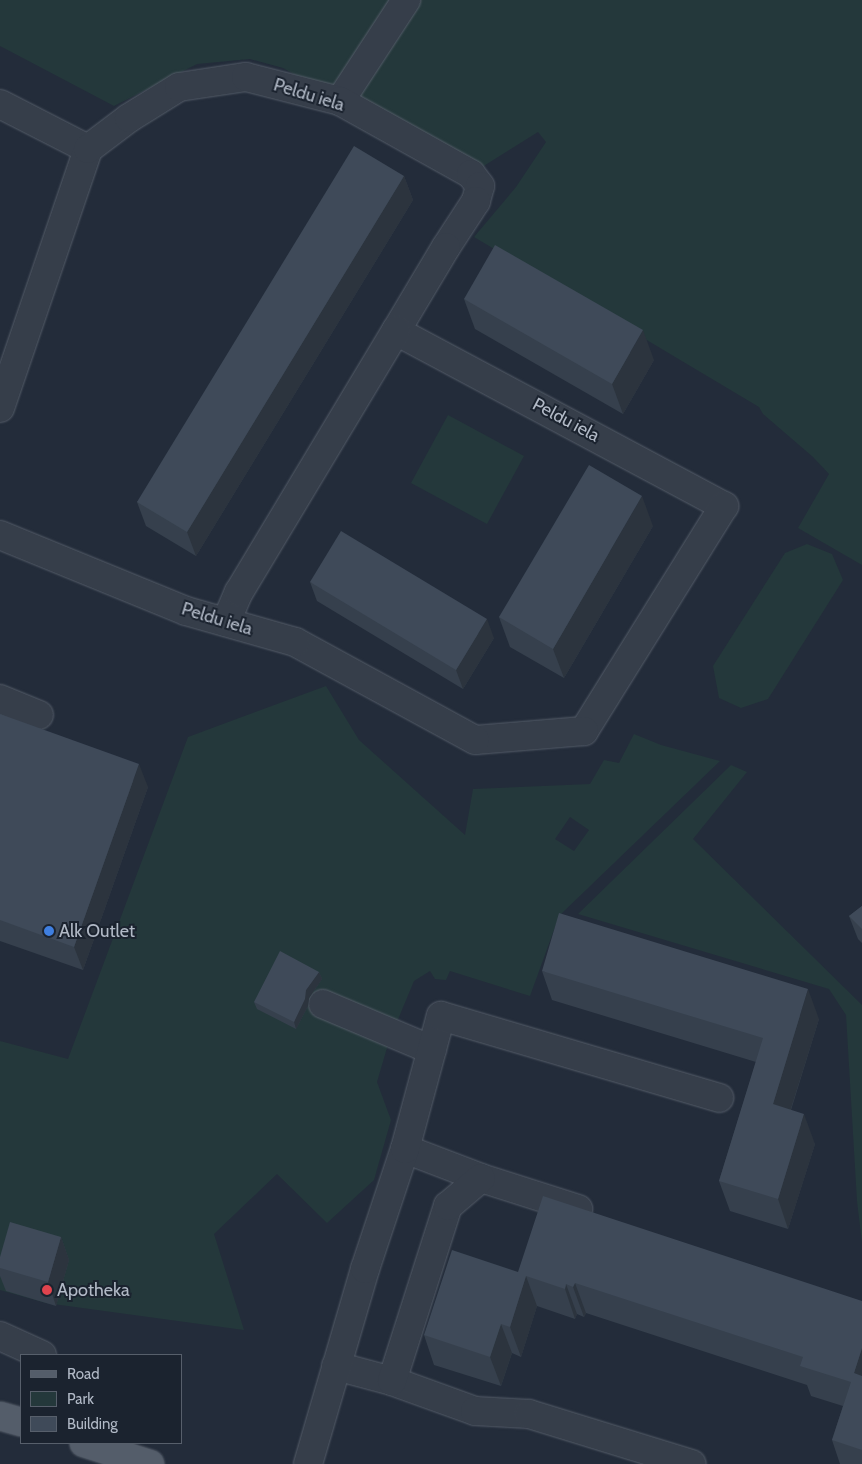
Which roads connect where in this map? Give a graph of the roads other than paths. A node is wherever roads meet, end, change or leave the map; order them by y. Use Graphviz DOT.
graph roads {
  1 [pos="406,0"];
  2 [pos="340,101"];
  3 [pos="0,104"];
  4 [pos="88,150"];
  5 [pos="396,331"];
  6 [pos="0,408"];
  7 [pos="0,536"];
  8 [pos="226,622"];
  9 [pos="0,699"];
  10 [pos="40,715"];
  11 [pos="323,1004"];
  12 [pos="432,1050"];
  13 [pos="719,1098"];
  14 [pos="405,1149"];
  15 [pos="482,1178"];
  16 [pos="602,1217"];
  17 [pos="0,1336"];
  18 [pos="40,1354"];
  19 [pos="336,1366"];
  20 [pos="392,1381"];
  21 [pos="0,1416"];
  22 [pos="20,1422"];
  23 [pos="88,1444"];
  24 [pos="131,1454"];
  25 [pos="308,1464"];
  26 [pos="692,1464"];
  1 -- 2 [label="street"];
  2 -- 4 [label="street, Peldu iela"];
  2 -- 5 [label="street, Peldu iela"];
  3 -- 4 [label="street"];
  4 -- 6 [label="street"];
  5 -- 8 [label="street"];
  5 -- 8 [label="street, Peldu iela"];
  7 -- 8 [label="street, Peldu iela"];
  9 -- 10 [label="street"];
  11 -- 12 [label="street"];
  12 -- 13 [label="street"];
  12 -- 14 [label="street"];
  14 -- 15 [label="street"];
  14 -- 19 [label="street"];
  15 -- 16 [label="street"];
  15 -- 20 [label="street"];
  17 -- 18 [label="street"];
  19 -- 20 [label="street"];
  19 -- 25 [label="street"];
  20 -- 26 [label="street"];
  21 -- 22 [label="main road"];
  23 -- 24 [label="main road"];
}
